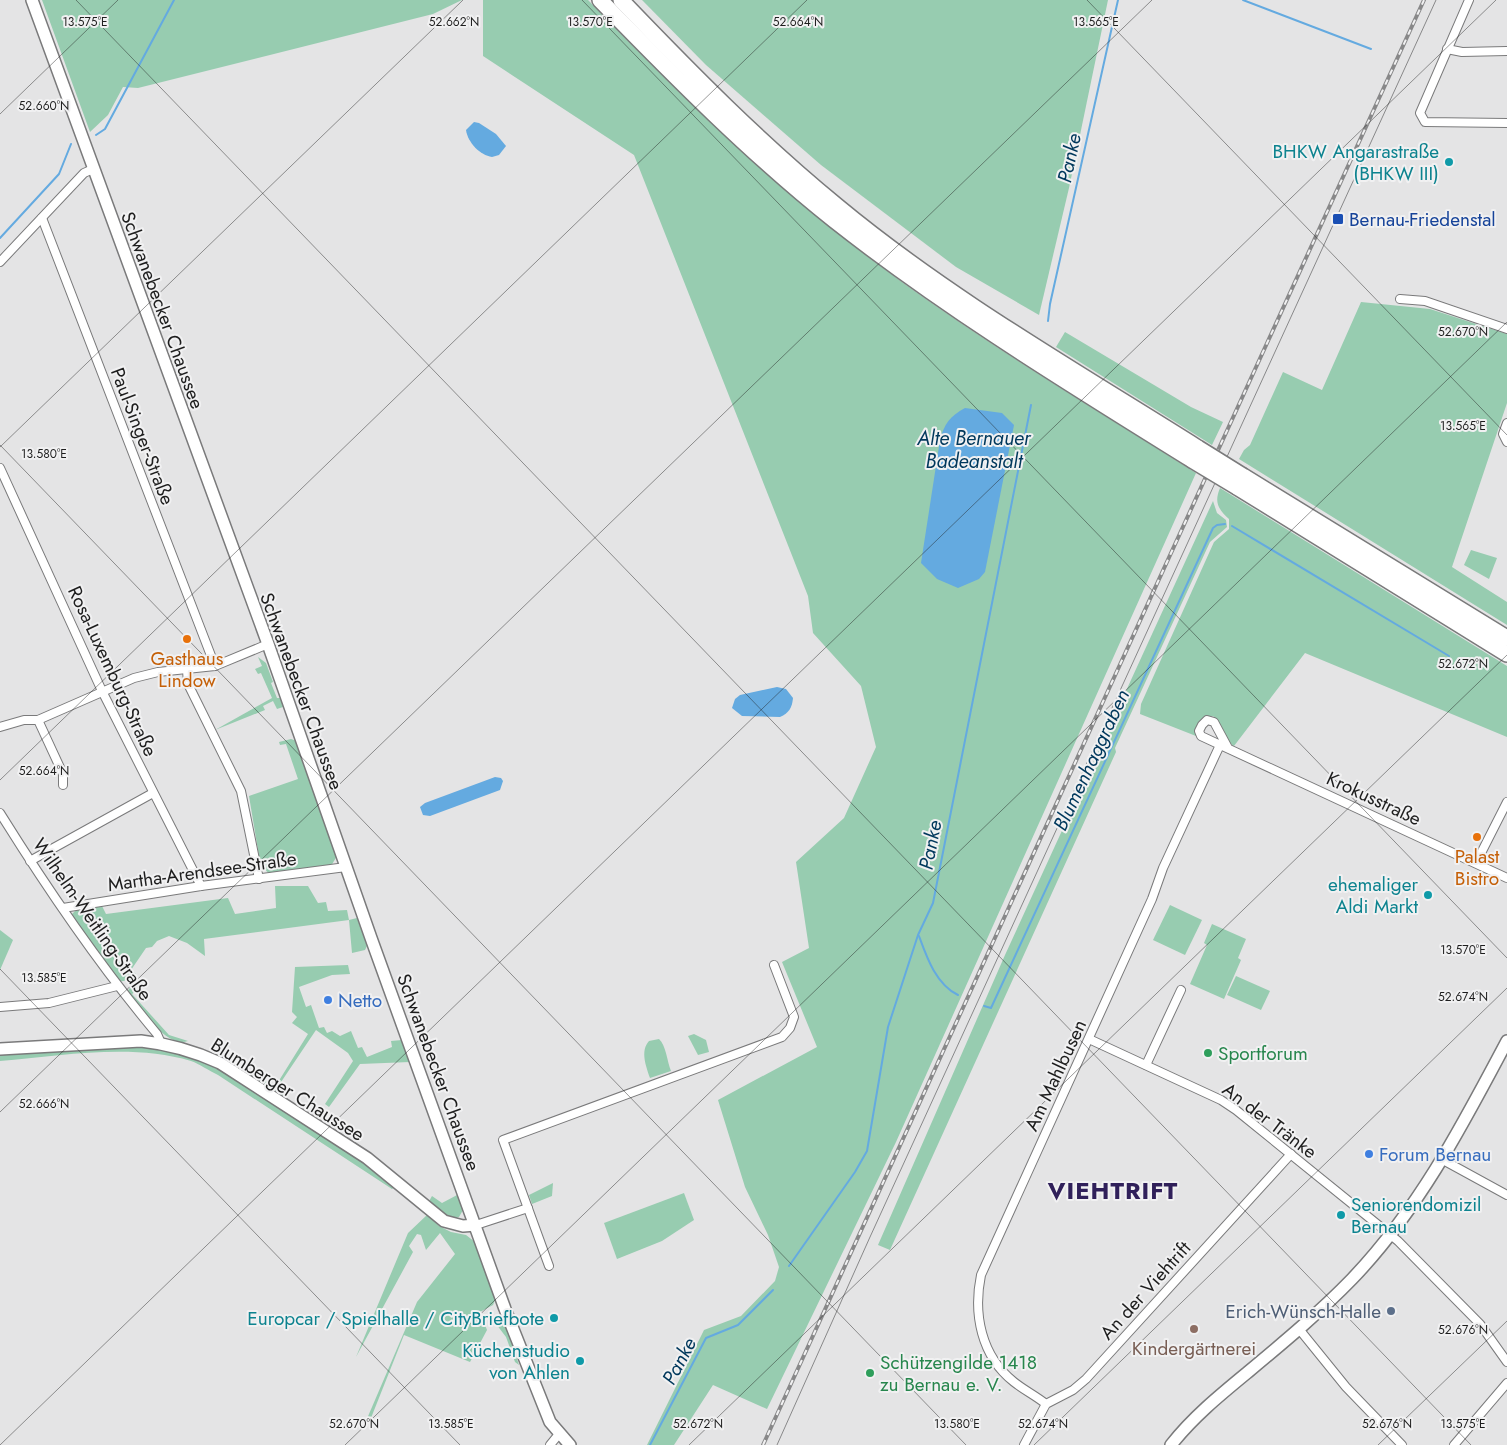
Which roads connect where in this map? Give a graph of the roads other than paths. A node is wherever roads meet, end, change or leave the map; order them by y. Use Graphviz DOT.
graph roads {
  1 [pos="32,0"];
  2 [pos="600,0"];
  3 [pos="621,0"];
  4 [pos="1469,0"];
  5 [pos="1447,49"];
  6 [pos="1507,51"];
  7 [pos="1507,123"];
  8 [pos="91,164"];
  9 [pos="42,218"];
  10 [pos="0,262"];
  11 [pos="1400,299"];
  12 [pos="1507,329"];
  13 [pos="1507,423"];
  14 [pos="1507,442"];
  15 [pos="1195,454"];
  16 [pos="0,468"];
  17 [pos="1240,482"];
  18 [pos="1507,638"];
  19 [pos="268,644"];
  20 [pos="1507,654"];
  21 [pos="215,666"];
  22 [pos="187,670"];
  23 [pos="102,692"];
  24 [pos="38,720"];
  25 [pos="0,726"];
  26 [pos="1220,745"];
  27 [pos="1228,748"];
  28 [pos="63,785"];
  29 [pos="153,793"];
  30 [pos="1507,802"];
  31 [pos="0,813"];
  32 [pos="30,861"];
  33 [pos="1476,863"];
  34 [pos="346,867"];
  35 [pos="1507,878"];
  36 [pos="259,879"];
  37 [pos="201,886"];
  38 [pos="63,908"];
  39 [pos="774,965"];
  40 [pos="117,986"];
  41 [pos="1181,990"];
  42 [pos="0,1007"];
  43 [pos="1089,1039"];
  44 [pos="1507,1041"];
  45 [pos="161,1043"];
  46 [pos="0,1049"];
  47 [pos="1146,1065"];
  48 [pos="1291,1154"];
  49 [pos="1442,1160"];
  50 [pos="1507,1195"];
  51 [pos="528,1208"];
  52 [pos="476,1225"];
  53 [pos="1391,1235"];
  54 [pos="549,1266"];
  55 [pos="1299,1329"];
  56 [pos="1507,1362"];
  57 [pos="1507,1383"];
  58 [pos="1046,1404"];
  59 [pos="559,1434"];
  60 [pos="550,1445"];
  61 [pos="570,1445"];
  62 [pos="1024,1445"];
  63 [pos="1171,1445"];
  64 [pos="1402,1445"];
  65 [pos="1454,1445"];
  1 -- 8 [label="main road, Schwanebecker Chaussee"];
  2 -- 15 [label="highway"];
  3 -- 15 [label="highway"];
  4 -- 5 [label="street"];
  5 -- 6 [label="street"];
  5 -- 7 [label="street"];
  8 -- 9 [label="street"];
  8 -- 19 [label="main road, Schwanebecker Chaussee"];
  9 -- 10 [label="street"];
  9 -- 21 [label="street, Paul-Singer-Straße"];
  11 -- 12 [label="street"];
  13 -- 14 [label="street"];
  15 -- 17 [label="highway, bridge"];
  16 -- 23 [label="street, Rosa-Luxemburg-Straße"];
  17 -- 18 [label="highway"];
  17 -- 20 [label="highway"];
  19 -- 21 [label="street"];
  19 -- 34 [label="main road, Schwanebecker Chaussee"];
  21 -- 22 [label="street"];
  22 -- 23 [label="street"];
  22 -- 36 [label="street"];
  23 -- 24 [label="street"];
  23 -- 29 [label="street, Rosa-Luxemburg-Straße"];
  24 -- 25 [label="street"];
  24 -- 28 [label="street"];
  26 -- 27 [label="street, Krokusstraße"];
  26 -- 27 [label="street, Krokusstraße"];
  26 -- 43 [label="street, Am Mahlbusen"];
  27 -- 33 [label="street, Krokusstraße"];
  29 -- 32 [label="street"];
  29 -- 37 [label="street, Rosa-Luxemburg-Straße"];
  30 -- 33 [label="street"];
  31 -- 32 [label="street, Wilhelm-Weitling-Straße"];
  32 -- 38 [label="street, Wilhelm-Weitling-Straße"];
  33 -- 35 [label="street, Krokusstraße"];
  34 -- 36 [label="street, Martha-Arendsee-Straße"];
  34 -- 52 [label="main road, Schwanebecker Chaussee"];
  36 -- 37 [label="street, Martha-Arendsee-Straße"];
  37 -- 38 [label="street, Martha-Arendsee-Straße"];
  38 -- 40 [label="street, Wilhelm-Weitling-Straße"];
  39 -- 51 [label="street, Schwanebecker Chaussee"];
  40 -- 42 [label="street"];
  40 -- 45 [label="street, Wilhelm-Weitling-Straße"];
  41 -- 47 [label="street"];
  43 -- 47 [label="street, An der Tränke"];
  43 -- 58 [label="street, Am Mahlbusen"];
  44 -- 49 [label="main road"];
  45 -- 46 [label="main road, Blumberger Chaussee"];
  45 -- 52 [label="main road, Blumberger Chaussee"];
  47 -- 48 [label="street, An der Tränke"];
  48 -- 53 [label="street, An der Tränke"];
  48 -- 58 [label="street, An der Viehtrift"];
  49 -- 50 [label="street"];
  49 -- 53 [label="main road"];
  51 -- 52 [label="street"];
  51 -- 54 [label="street, Schwanebecker Chaussee"];
  52 -- 59 [label="main road, Schwanebecker Chaussee"];
  53 -- 55 [label="main road"];
  53 -- 56 [label="street, An der Tränke"];
  55 -- 63 [label="main road"];
  55 -- 64 [label="street"];
  57 -- 65 [label="street"];
  58 -- 62 [label="street"];
  59 -- 60 [label="street"];
  59 -- 61 [label="main road, Schwanebecker Chaussee"];
}
